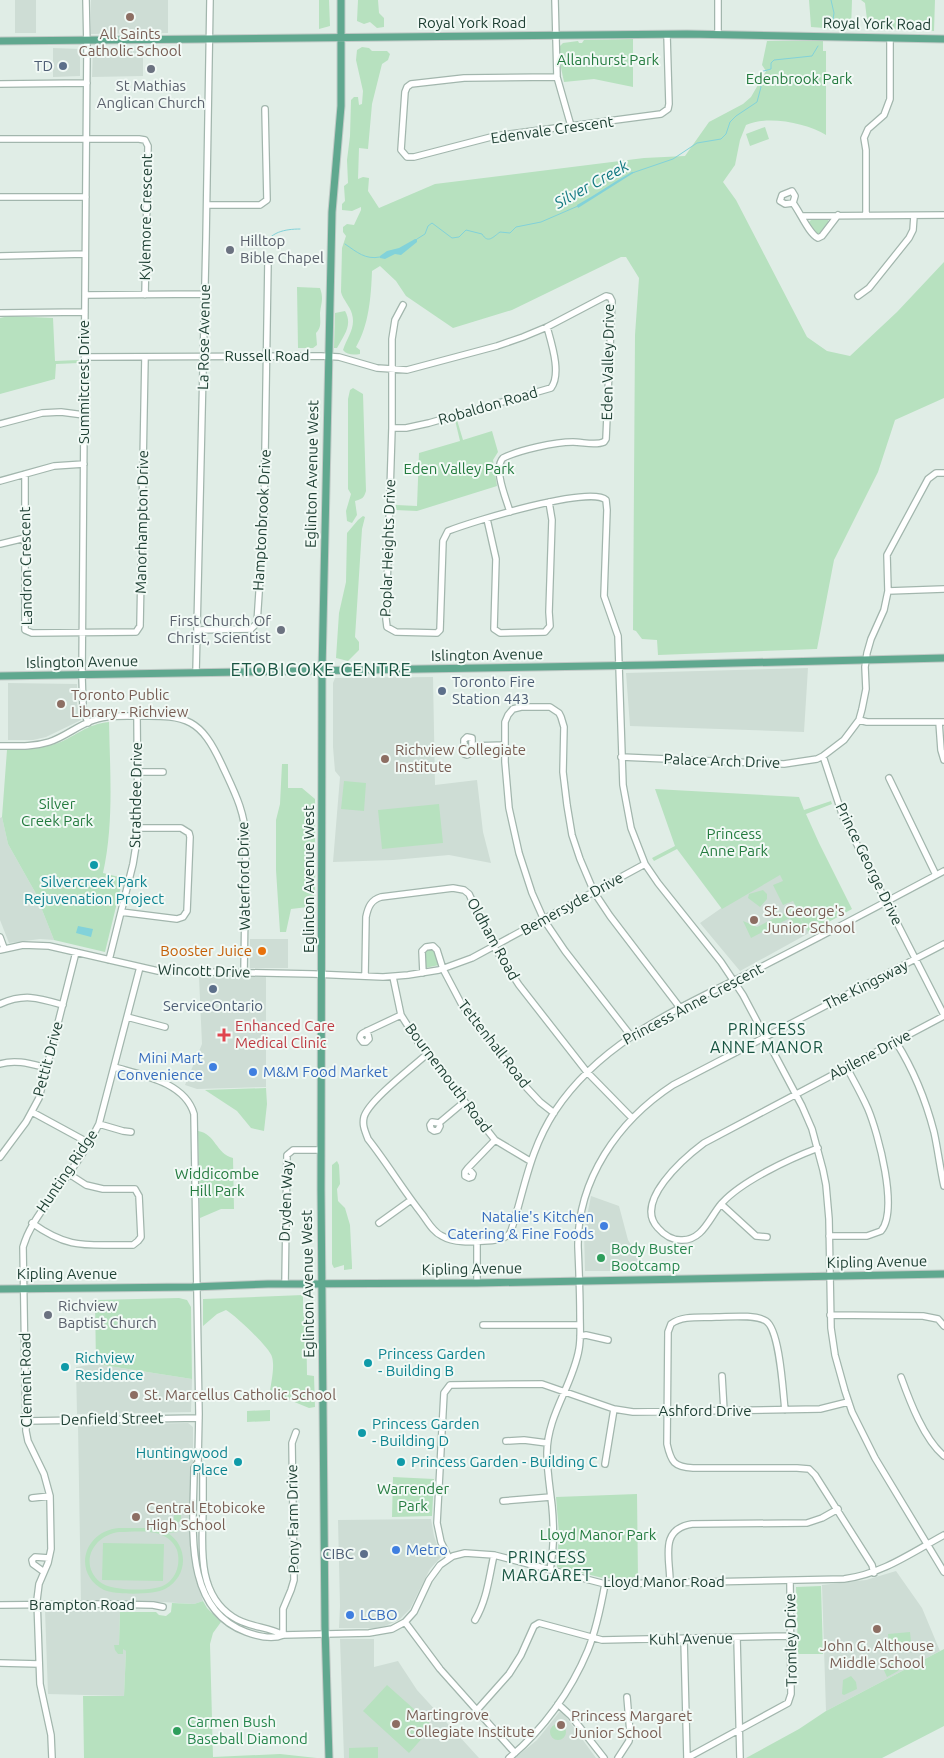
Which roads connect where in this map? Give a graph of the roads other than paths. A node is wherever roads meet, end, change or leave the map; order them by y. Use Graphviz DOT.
graph roads {
  1 [pos="86,0"];
  2 [pos="210,0"];
  3 [pos="341,0"];
  4 [pos="555,0"];
  5 [pos="718,0"];
  6 [pos="667,35"];
  7 [pos="718,35"];
  8 [pos="555,36"];
  9 [pos="341,38"];
  10 [pos="890,38"];
  11 [pos="209,39"];
  12 [pos="944,39"];
  13 [pos="87,40"];
  14 [pos="0,41"];
  15 [pos="557,77"];
  16 [pos="87,83"];
  17 [pos="0,84"];
  18 [pos="265,109"];
  19 [pos="571,126"];
  20 [pos="0,139"];
  21 [pos="86,139"];
  22 [pos="86,197"];
  23 [pos="0,198"];
  24 [pos="793,203"];
  25 [pos="207,206"];
  26 [pos="838,215"];
  27 [pos="866,215"];
  28 [pos="944,215"];
  29 [pos="802,216"];
  30 [pos="914,216"];
  31 [pos="85,254"];
  32 [pos="0,256"];
  33 [pos="268,261"];
  34 [pos="205,294"];
  35 [pos="85,295"];
  36 [pos="145,295"];
  37 [pos="858,296"];
  38 [pos="403,305"];
  39 [pos="84,312"];
  40 [pos="0,313"];
  41 [pos="547,327"];
  42 [pos="267,355"];
  43 [pos="204,356"];
  44 [pos="328,356"];
  45 [pos="85,357"];
  46 [pos="144,357"];
  47 [pos="392,370"];
  48 [pos="84,415"];
  49 [pos="0,424"];
  50 [pos="392,428"];
  51 [pos="84,464"];
  52 [pos="944,473"];
  53 [pos="25,474"];
  54 [pos="0,481"];
  55 [pos="548,502"];
  56 [pos="510,512"];
  57 [pos="487,519"];
  58 [pos="25,538"];
  59 [pos="0,544"];
  60 [pos="944,589"];
  61 [pos="888,591"];
  62 [pos="197,630"];
  63 [pos="83,633"];
  64 [pos="944,658"];
  65 [pos="866,661"];
  66 [pos="619,666"];
  67 [pos="322,671"];
  68 [pos="196,673"];
  69 [pos="0,676"];
  70 [pos="82,676"];
  71 [pos="137,716"];
  72 [pos="859,720"];
  73 [pos="88,722"];
  74 [pos="942,722"];
  75 [pos="505,745"];
  76 [pos="0,746"];
  77 [pos="472,746"];
  78 [pos="823,756"];
  79 [pos="621,757"];
  80 [pos="944,760"];
  81 [pos="138,772"];
  82 [pos="163,772"];
  83 [pos="889,778"];
  84 [pos="139,828"];
  85 [pos="646,864"];
  86 [pos="944,871"];
  87 [pos="936,875"];
  88 [pos="594,892"];
  89 [pos="886,902"];
  90 [pos="121,912"];
  91 [pos="544,920"];
  92 [pos="0,937"];
  93 [pos="944,944"];
  94 [pos="494,946"];
  95 [pos="2,949"];
  96 [pos="76,952"];
  97 [pos="916,959"];
  98 [pos="109,960"];
  99 [pos="140,967"];
  100 [pos="443,969"];
  101 [pos="244,972"];
  102 [pos="423,973"];
  103 [pos="322,974"];
  104 [pos="365,976"];
  105 [pos="393,977"];
  106 [pos="734,981"];
  107 [pos="0,1004"];
  108 [pos="63,1005"];
  109 [pos="681,1008"];
  110 [pos="401,1015"];
  111 [pos="944,1016"];
  112 [pos="126,1018"];
  113 [pos="165,1027"];
  114 [pos="367,1031"];
  115 [pos="631,1036"];
  116 [pos="765,1037"];
  117 [pos="896,1042"];
  118 [pos="427,1054"];
  119 [pos="0,1064"];
  120 [pos="114,1067"];
  121 [pos="47,1068"];
  122 [pos="846,1068"];
  123 [pos="587,1072"];
  124 [pos="795,1094"];
  125 [pos="464,1102"];
  126 [pos="32,1112"];
  127 [pos="554,1113"];
  128 [pos="632,1118"];
  129 [pos="439,1123"];
  130 [pos="99,1124"];
  131 [pos="132,1132"];
  132 [pos="494,1140"];
  133 [pos="89,1143"];
  134 [pos="818,1148"];
  135 [pos="321,1150"];
  136 [pos="0,1157"];
  137 [pos="530,1161"];
  138 [pos="468,1168"];
  139 [pos="69,1174"];
  140 [pos="944,1186"];
  141 [pos="411,1200"];
  142 [pos="721,1204"];
  143 [pos="32,1223"];
  144 [pos="379,1223"];
  145 [pos="767,1236"];
  146 [pos="829,1236"];
  147 [pos="477,1241"];
  148 [pos="944,1274"];
  149 [pos="829,1276"];
  150 [pos="579,1281"];
  151 [pos="478,1283"];
  152 [pos="285,1284"];
  153 [pos="322,1284"];
  154 [pos="197,1287"];
  155 [pos="23,1288"];
  156 [pos="0,1289"];
  157 [pos="830,1316"];
  158 [pos="483,1325"];
  159 [pos="580,1325"];
  160 [pos="944,1326"];
  161 [pos="580,1336"];
  162 [pos="608,1340"];
  163 [pos="722,1376"];
  164 [pos="901,1377"];
  165 [pos="564,1391"];
  166 [pos="848,1402"];
  167 [pos="614,1409"];
  168 [pos="785,1410"];
  169 [pos="668,1411"];
  170 [pos="724,1411"];
  171 [pos="198,1418"];
  172 [pos="26,1421"];
  173 [pos="296,1432"];
  174 [pos="506,1441"];
  175 [pos="548,1443"];
  176 [pos="944,1456"];
  177 [pos="198,1462"];
  178 [pos="605,1464"];
  179 [pos="50,1496"];
  180 [pos="551,1497"];
  181 [pos="32,1498"];
  182 [pos="503,1501"];
  183 [pos="838,1509"];
  184 [pos="944,1534"];
  185 [pos="927,1545"];
  186 [pos="494,1555"];
  187 [pos="49,1558"];
  188 [pos="449,1558"];
  189 [pos="203,1568"];
  190 [pos="196,1569"];
  191 [pos="550,1570"];
  192 [pos="44,1572"];
  193 [pos="944,1572"];
  194 [pos="874,1573"];
  195 [pos="790,1581"];
  196 [pos="670,1582"];
  197 [pos="605,1584"];
  198 [pos="213,1601"];
  199 [pos="37,1604"];
  200 [pos="0,1605"];
  201 [pos="163,1607"];
  202 [pos="232,1617"];
  203 [pos="475,1620"];
  204 [pos="227,1622"];
  205 [pos="406,1622"];
  206 [pos="283,1635"];
  207 [pos="325,1635"];
  208 [pos="791,1636"];
  209 [pos="592,1638"];
  210 [pos="737,1638"];
  211 [pos="684,1639"];
  212 [pos="0,1663"];
  213 [pos="39,1664"];
  214 [pos="627,1697"];
  215 [pos="558,1704"];
  216 [pos="478,1710"];
  217 [pos="738,1731"];
  218 [pos="515,1753"];
  219 [pos="52,1758"];
  220 [pos="328,1758"];
  221 [pos="509,1758"];
  222 [pos="604,1758"];
  223 [pos="618,1758"];
  224 [pos="687,1758"];
  225 [pos="740,1758"];
  1 -- 13 [label="street, Summitcrest Drive"];
  2 -- 11 [label="street, La Rose Avenue"];
  3 -- 9 [label="main road, Eglinton Avenue West"];
  4 -- 8 [label="street"];
  5 -- 7 [label="street"];
  6 -- 7 [label="main road, Royal York Road"];
  6 -- 8 [label="main road, Royal York Road"];
  6 -- 19 [label="street, Edenvale Crescent"];
  7 -- 10 [label="main road, Royal York Road"];
  8 -- 9 [label="main road, Royal York Road"];
  8 -- 15 [label="street"];
  9 -- 11 [label="main road, Royal York Road"];
  9 -- 44 [label="main road, Eglinton Avenue West"];
  10 -- 12 [label="main road, Royal York Road"];
  10 -- 27 [label="street"];
  11 -- 13 [label="main road, Royal York Road"];
  11 -- 25 [label="street, La Rose Avenue"];
  13 -- 14 [label="main road, Royal York Road"];
  13 -- 16 [label="street, Summitcrest Drive"];
  15 -- 19 [label="street"];
  15 -- 19 [label="street, Edenvale Crescent"];
  16 -- 17 [label="street"];
  16 -- 21 [label="street, Summitcrest Drive"];
  18 -- 25 [label="street"];
  20 -- 21 [label="street"];
  21 -- 22 [label="street, Summitcrest Drive"];
  21 -- 36 [label="street, Kylemore Crescent"];
  22 -- 23 [label="street"];
  22 -- 31 [label="street, Summitcrest Drive"];
  24 -- 29 [label="street"];
  25 -- 34 [label="street, La Rose Avenue"];
  26 -- 27 [label="street"];
  26 -- 29 [label="street"];
  26 -- 29 [label="street"];
  27 -- 30 [label="street"];
  28 -- 30 [label="street"];
  30 -- 37 [label="street"];
  31 -- 32 [label="street"];
  31 -- 35 [label="street, Summitcrest Drive"];
  33 -- 42 [label="street, Hamptonbrook Drive"];
  34 -- 36 [label="street"];
  34 -- 43 [label="street, La Rose Avenue"];
  35 -- 36 [label="street"];
  35 -- 39 [label="street, Summitcrest Drive"];
  38 -- 47 [label="street, Poplar Heights Drive"];
  39 -- 40 [label="street"];
  39 -- 45 [label="street, Summitcrest Drive"];
  41 -- 47 [label="street, Eden Valley Drive"];
  41 -- 50 [label="street, Robaldon Road"];
  41 -- 56 [label="street, Eden Valley Drive"];
  42 -- 43 [label="street, Russell Road"];
  42 -- 44 [label="street, Russell Road"];
  42 -- 62 [label="street, Hamptonbrook Drive"];
  43 -- 46 [label="street, Russell Road"];
  43 -- 62 [label="street, La Rose Avenue"];
  44 -- 47 [label="street, Eden Valley Drive"];
  44 -- 67 [label="main road, Eglinton Avenue West"];
  45 -- 46 [label="street, Russell Road"];
  45 -- 48 [label="street, Summitcrest Drive"];
  46 -- 63 [label="street, Manorhampton Drive"];
  47 -- 50 [label="street, Poplar Heights Drive"];
  48 -- 49 [label="street"];
  48 -- 51 [label="street, Summitcrest Drive"];
  50 -- 57 [label="street, Poplar Heights Drive"];
  51 -- 53 [label="street"];
  51 -- 63 [label="street, Summitcrest Drive"];
  52 -- 61 [label="street"];
  53 -- 54 [label="street"];
  53 -- 58 [label="street, Landron Crescent"];
  55 -- 56 [label="street, Poplar Heights Drive"];
  55 -- 57 [label="street"];
  55 -- 66 [label="street, Poplar Heights Drive"];
  56 -- 57 [label="street, Poplar Heights Drive"];
  58 -- 59 [label="street"];
  58 -- 63 [label="street, Landron Crescent"];
  60 -- 61 [label="street"];
  61 -- 65 [label="street"];
  62 -- 68 [label="street, La Rose Avenue"];
  63 -- 70 [label="street, Summitcrest Drive"];
  64 -- 65 [label="main road, Islington Avenue"];
  65 -- 66 [label="main road, Islington Avenue"];
  65 -- 72 [label="street"];
  66 -- 67 [label="main road, Islington Avenue"];
  66 -- 79 [label="street"];
  67 -- 68 [label="main road, Islington Avenue"];
  67 -- 103 [label="main road, Eglinton Avenue West"];
  68 -- 70 [label="main road, Islington Avenue"];
  69 -- 70 [label="main road, Islington Avenue"];
  70 -- 73 [label="street, Summitcrest Drive"];
  71 -- 73 [label="street, Waterford Drive"];
  71 -- 81 [label="street, Strathdee Drive"];
  71 -- 101 [label="street, Waterford Drive"];
  72 -- 74 [label="street"];
  72 -- 78 [label="street"];
  73 -- 76 [label="street, Waterford Drive"];
  74 -- 80 [label="street"];
  75 -- 77 [label="street"];
  75 -- 88 [label="street"];
  75 -- 91 [label="street"];
  78 -- 79 [label="street, Palace Arch Drive"];
  78 -- 89 [label="street, Prince George Drive"];
  79 -- 85 [label="street"];
  81 -- 82 [label="street"];
  81 -- 84 [label="street, Strathdee Drive"];
  83 -- 87 [label="street"];
  84 -- 90 [label="street, Strathdee Drive"];
  84 -- 90 [label="street"];
  85 -- 88 [label="street, Bemersyde Drive"];
  85 -- 106 [label="street"];
  86 -- 87 [label="street, Princess Anne Crescent"];
  87 -- 89 [label="street, Princess Anne Crescent"];
  88 -- 91 [label="street, Bemersyde Drive"];
  88 -- 109 [label="street"];
  89 -- 97 [label="street, Prince George Drive"];
  89 -- 106 [label="street, Princess Anne Crescent"];
  90 -- 98 [label="street, Strathdee Drive"];
  91 -- 94 [label="street, Bemersyde Drive"];
  91 -- 115 [label="street"];
  92 -- 95 [label="street"];
  93 -- 97 [label="street, The Kingsway"];
  94 -- 100 [label="street, Bemersyde Drive"];
  94 -- 104 [label="street, Oldham Road"];
  94 -- 123 [label="street, Oldham Road"];
  95 -- 96 [label="street, Wincott Drive"];
  96 -- 98 [label="street, Wincott Drive"];
  96 -- 108 [label="street, Pettit Drive"];
  97 -- 111 [label="street, Prince George Drive"];
  97 -- 116 [label="street, The Kingsway"];
  98 -- 99 [label="street, Wincott Drive"];
  99 -- 101 [label="street, Wincott Drive"];
  99 -- 112 [label="street, Hunting Ridge"];
  100 -- 102 [label="street, Bemersyde Drive"];
  100 -- 102 [label="street"];
  100 -- 127 [label="street, Tettenhall Road"];
  101 -- 103 [label="street, Wincott Drive"];
  102 -- 105 [label="street, Bemersyde Drive"];
  103 -- 104 [label="street, Bemersyde Drive"];
  103 -- 135 [label="main road, Eglinton Avenue West"];
  104 -- 105 [label="street, Bemersyde Drive"];
  105 -- 110 [label="street, Bournemouth Road"];
  106 -- 109 [label="street, Princess Anne Crescent"];
  106 -- 116 [label="street"];
  107 -- 108 [label="street"];
  108 -- 121 [label="street, Pettit Drive"];
  109 -- 115 [label="street, Princess Anne Crescent"];
  110 -- 114 [label="street"];
  110 -- 118 [label="street, Bournemouth Road"];
  111 -- 117 [label="street, Abilene Drive"];
  112 -- 113 [label="street"];
  112 -- 120 [label="street, Hunting Ridge"];
  115 -- 123 [label="street, Princess Anne Crescent"];
  116 -- 124 [label="street"];
  116 -- 128 [label="street, The Kingsway"];
  117 -- 122 [label="street, Abilene Drive"];
  117 -- 140 [label="street"];
  118 -- 125 [label="street, Bournemouth Road"];
  118 -- 141 [label="street, Princess Anne Crescent"];
  119 -- 121 [label="street"];
  120 -- 130 [label="street, Hunting Ridge"];
  120 -- 154 [label="street"];
  121 -- 126 [label="street, Pettit Drive"];
  122 -- 124 [label="street, Abilene Drive"];
  122 -- 146 [label="street"];
  123 -- 127 [label="street, Princess Anne Crescent"];
  123 -- 128 [label="street, Oldham Road"];
  124 -- 134 [label="street"];
  124 -- 142 [label="street, Abilene Drive"];
  125 -- 129 [label="street"];
  125 -- 132 [label="street, Bournemouth Road"];
  126 -- 133 [label="street"];
  126 -- 136 [label="street, Pettit Drive"];
  127 -- 137 [label="street, Princess Anne Crescent"];
  128 -- 150 [label="street, The Kingsway"];
  130 -- 131 [label="street"];
  130 -- 133 [label="street, Hunting Ridge"];
  132 -- 137 [label="street, Bournemouth Road"];
  132 -- 138 [label="street"];
  133 -- 139 [label="street, Hunting Ridge"];
  134 -- 142 [label="street"];
  134 -- 146 [label="street"];
  135 -- 152 [label="street, Dryden Way"];
  135 -- 153 [label="main road, Eglinton Avenue West"];
  137 -- 147 [label="street, Princess Anne Crescent"];
  139 -- 143 [label="street, Hunting Ridge"];
  139 -- 143 [label="street"];
  141 -- 144 [label="street"];
  141 -- 147 [label="street, Princess Anne Crescent"];
  142 -- 145 [label="street"];
  143 -- 155 [label="street, Hunting Ridge"];
  146 -- 149 [label="street"];
  147 -- 151 [label="street"];
  148 -- 149 [label="main road, Kipling Avenue"];
  149 -- 150 [label="main road, Kipling Avenue"];
  149 -- 157 [label="street"];
  150 -- 151 [label="main road, Kipling Avenue"];
  150 -- 159 [label="street, The Kingsway"];
  151 -- 153 [label="main road, Kipling Avenue"];
  152 -- 153 [label="main road, Kipling Avenue"];
  152 -- 154 [label="main road, Kipling Avenue"];
  153 -- 207 [label="main road, Eglinton Avenue West"];
  154 -- 155 [label="main road, Kipling Avenue"];
  154 -- 171 [label="street"];
  155 -- 156 [label="main road, Kipling Avenue"];
  155 -- 172 [label="street, Clement Road"];
  157 -- 160 [label="street"];
  157 -- 166 [label="street"];
  158 -- 159 [label="street"];
  159 -- 161 [label="street, The Kingsway"];
  161 -- 162 [label="street"];
  161 -- 165 [label="street, The Kingsway"];
  163 -- 170 [label="street"];
  164 -- 176 [label="street"];
  165 -- 167 [label="street, Ashford Drive"];
  165 -- 175 [label="street, The Kingsway"];
  165 -- 188 [label="street, Ashford Drive"];
  166 -- 168 [label="street, Ashford Drive"];
  166 -- 185 [label="street"];
  167 -- 169 [label="street, Ashford Drive"];
  167 -- 178 [label="street"];
  168 -- 169 [label="street"];
  168 -- 170 [label="street, Ashford Drive"];
  169 -- 170 [label="street, Ashford Drive"];
  169 -- 183 [label="street"];
  171 -- 172 [label="street, Denfield Street"];
  171 -- 177 [label="street"];
  172 -- 179 [label="street, Clement Road"];
  173 -- 206 [label="street, Pony Farm Drive"];
  174 -- 175 [label="street"];
  175 -- 180 [label="street, The Kingsway"];
  177 -- 189 [label="street"];
  177 -- 190 [label="street"];
  179 -- 181 [label="street"];
  179 -- 187 [label="street, Clement Road"];
  180 -- 182 [label="street"];
  180 -- 191 [label="street, The Kingsway"];
  183 -- 194 [label="street"];
  183 -- 196 [label="street"];
  184 -- 185 [label="street, Lloyd Manor Road"];
  185 -- 193 [label="street"];
  185 -- 194 [label="street, Lloyd Manor Road"];
  186 -- 188 [label="street, Lloyd Manor Road"];
  186 -- 191 [label="street, Lloyd Manor Road"];
  186 -- 203 [label="street"];
  187 -- 192 [label="street, Clement Road"];
  187 -- 192 [label="street"];
  188 -- 205 [label="street"];
  189 -- 190 [label="street"];
  189 -- 198 [label="street"];
  190 -- 198 [label="street"];
  191 -- 197 [label="street, Lloyd Manor Road"];
  192 -- 199 [label="street, Clement Road"];
  194 -- 195 [label="street, Lloyd Manor Road"];
  195 -- 196 [label="street, Lloyd Manor Road"];
  195 -- 208 [label="street, Tromley Drive"];
  196 -- 197 [label="street, Lloyd Manor Road"];
  197 -- 209 [label="street"];
  198 -- 202 [label="street"];
  198 -- 204 [label="street"];
  199 -- 200 [label="street, Brampton Road"];
  199 -- 201 [label="street, Brampton Road"];
  199 -- 213 [label="street, Clement Road"];
  202 -- 204 [label="street"];
  202 -- 206 [label="street"];
  204 -- 206 [label="street"];
  205 -- 207 [label="street"];
  205 -- 216 [label="street"];
  206 -- 207 [label="street"];
  207 -- 220 [label="main road, Eglinton Avenue West"];
  208 -- 210 [label="street, Kuhl Avenue"];
  208 -- 217 [label="street, Tromley Drive"];
  209 -- 211 [label="street, Kuhl Avenue"];
  209 -- 215 [label="street"];
  209 -- 216 [label="street, Kuhl Avenue"];
  210 -- 211 [label="street, Kuhl Avenue"];
  210 -- 217 [label="street"];
  211 -- 224 [label="street"];
  212 -- 213 [label="street"];
  213 -- 219 [label="street, Clement Road"];
  214 -- 223 [label="street"];
  215 -- 218 [label="street"];
  215 -- 222 [label="street"];
  216 -- 218 [label="street"];
  217 -- 224 [label="street, Tromley Drive"];
  217 -- 225 [label="street"];
  218 -- 221 [label="street"];
}
